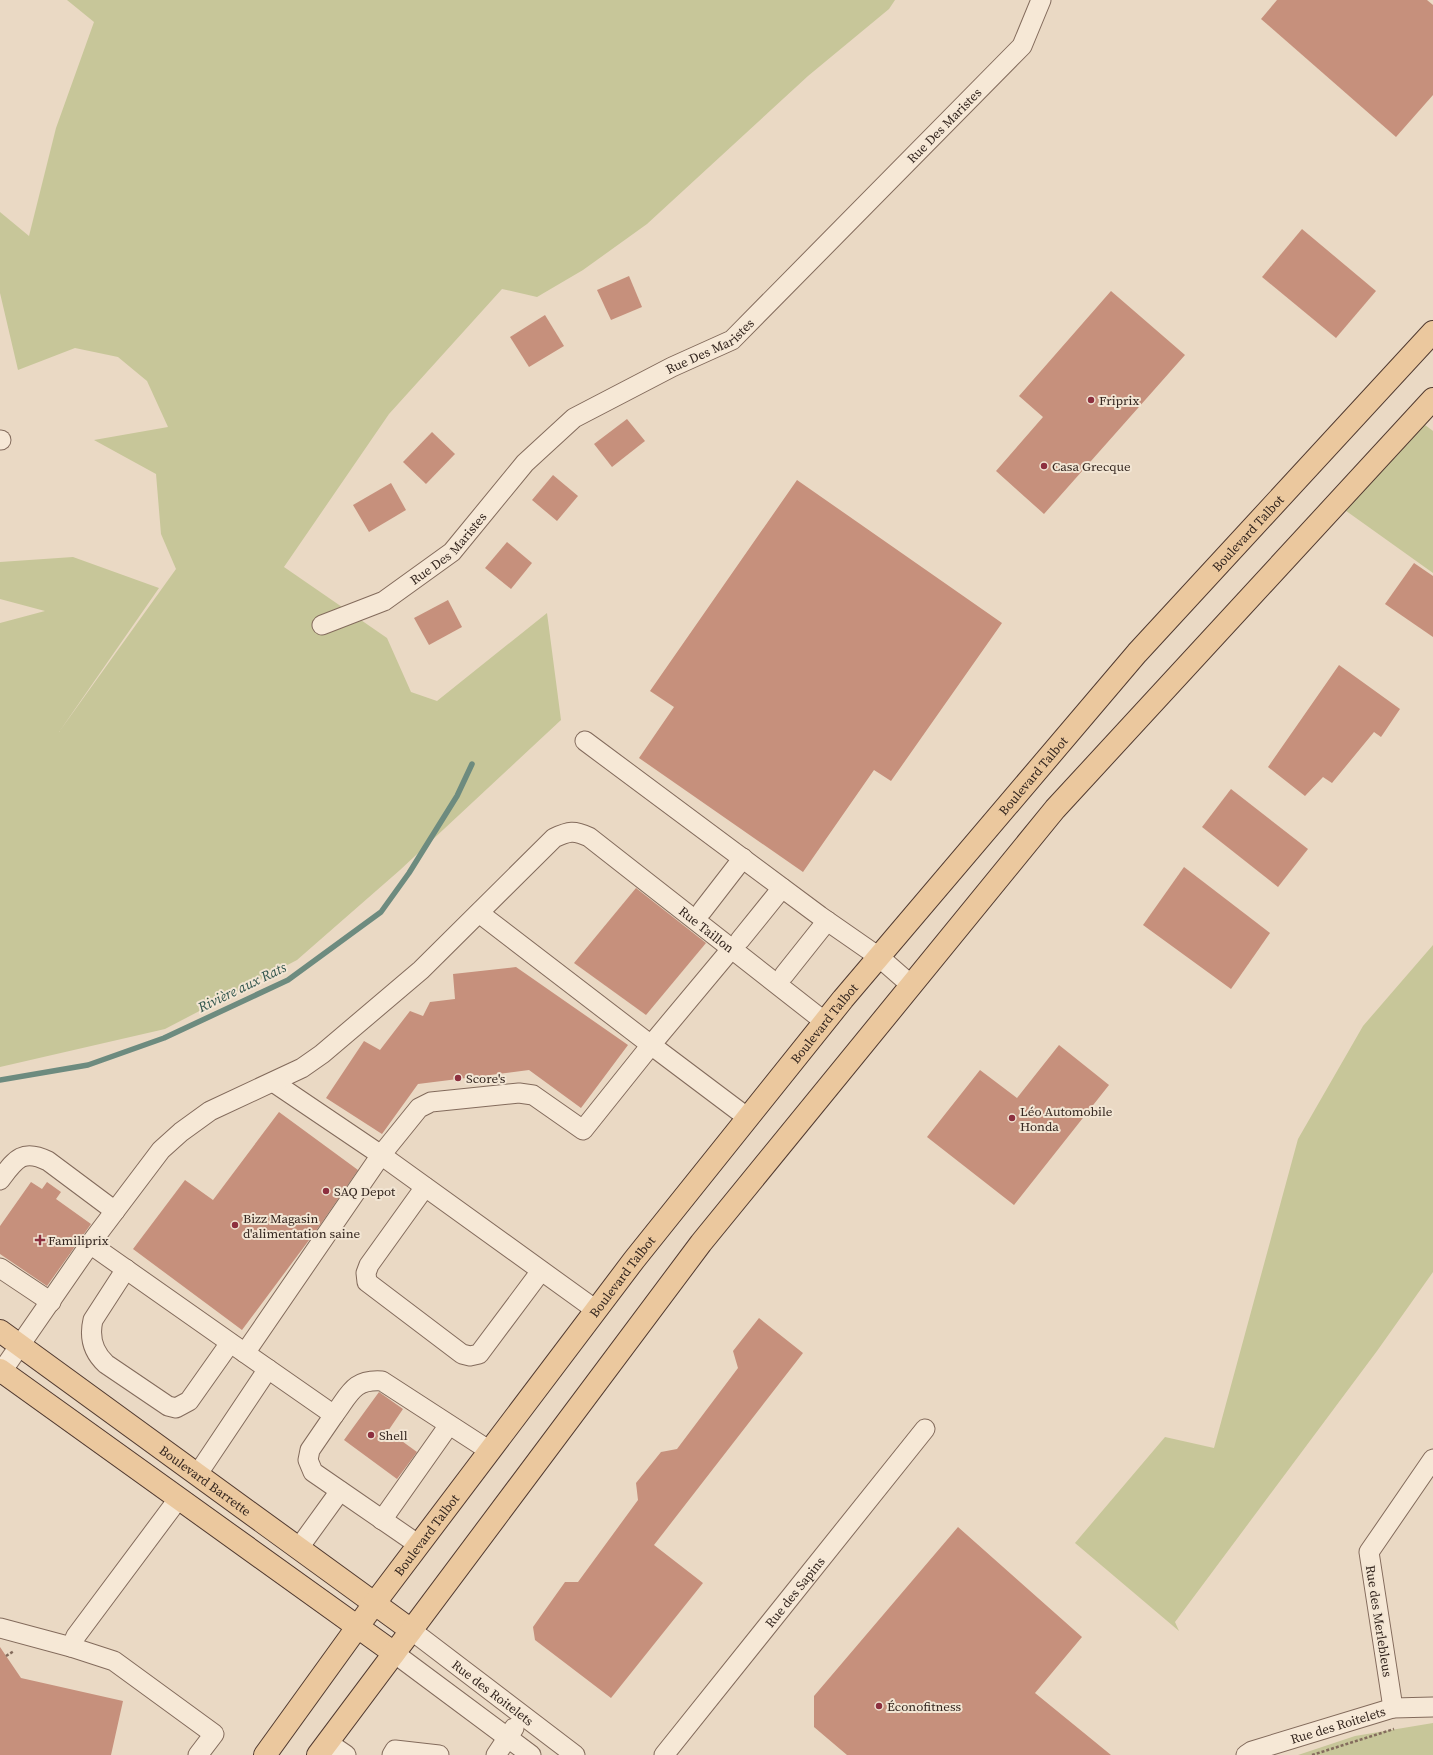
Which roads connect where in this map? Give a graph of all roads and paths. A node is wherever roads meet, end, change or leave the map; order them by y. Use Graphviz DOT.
graph roads {
  1 [pos="1041,0"];
  2 [pos="1433,332"];
  3 [pos="1433,399"];
  4 [pos="322,625"];
  5 [pos="586,742"];
  6 [pos="743,858"];
  7 [pos="782,888"];
  8 [pos="702,911"];
  9 [pos="479,914"];
  10 [pos="828,921"];
  11 [pos="736,944"];
  12 [pos="879,957"];
  13 [pos="784,975"];
  14 [pos="911,985"];
  15 [pos="825,1022"];
  16 [pos="650,1045"];
  17 [pos="273,1082"];
  18 [pos="748,1118"];
  19 [pos="381,1155"];
  20 [pos="0,1180"];
  21 [pos="425,1187"];
  22 [pos="115,1211"];
  23 [pos="90,1244"];
  24 [pos="0,1268"];
  25 [pos="126,1269"];
  26 [pos="541,1271"];
  27 [pos="51,1302"];
  28 [pos="596,1310"];
  29 [pos="0,1331"];
  30 [pos="20,1346"];
  31 [pos="237,1348"];
  32 [pos="268,1369"];
  33 [pos="1,1372"];
  34 [pos="334,1415"];
  35 [pos="449,1425"];
  36 [pos="925,1429"];
  37 [pos="490,1451"];
  38 [pos="1433,1459"];
  39 [pos="197,1475"];
  40 [pos="340,1491"];
  41 [pos="179,1498"];
  42 [pos="382,1520"];
  43 [pos="419,1545"];
  44 [pos="298,1549"];
  45 [pos="374,1604"];
  46 [pos="358,1626"];
  47 [pos="0,1628"];
  48 [pos="411,1630"];
  49 [pos="71,1647"];
  50 [pos="394,1653"];
  51 [pos="1433,1707"];
  52 [pos="1393,1708"];
  53 [pos="523,1715"];
  54 [pos="1398,1727"];
  55 [pos="506,1737"];
  56 [pos="323,1749"];
  57 [pos="198,1755"];
  58 [pos="265,1755"];
  59 [pos="346,1755"];
  60 [pos="392,1755"];
  61 [pos="439,1755"];
  62 [pos="496,1755"];
  63 [pos="531,1755"];
  64 [pos="575,1755"];
  65 [pos="664,1755"];
  66 [pos="1246,1755"];
  67 [pos="1312,1755"];
  1 -- 4 [label="street, Rue Des Maristes"];
  2 -- 12 [label="main road, Boulevard Talbot"];
  3 -- 14 [label="main road"];
  5 -- 6 [label="street"];
  6 -- 7 [label="street"];
  6 -- 8 [label="street"];
  7 -- 10 [label="street"];
  7 -- 11 [label="street"];
  9 -- 11 [label="street, Rue Taillon"];
  9 -- 16 [label="street"];
  9 -- 17 [label="street"];
  10 -- 12 [label="street"];
  10 -- 13 [label="street"];
  11 -- 15 [label="street, Rue Taillon"];
  11 -- 16 [label="street"];
  12 -- 14 [label="street"];
  12 -- 15 [label="main road, Boulevard Talbot"];
  14 -- 48 [label="main road"];
  15 -- 18 [label="main road, Boulevard Talbot"];
  16 -- 18 [label="street"];
  16 -- 19 [label="street"];
  17 -- 19 [label="street"];
  17 -- 22 [label="street"];
  18 -- 28 [label="main road, Boulevard Talbot"];
  19 -- 21 [label="street"];
  19 -- 31 [label="street"];
  20 -- 22 [label="street"];
  21 -- 26 [label="street"];
  21 -- 26 [label="street"];
  22 -- 23 [label="street"];
  23 -- 25 [label="street"];
  23 -- 27 [label="street"];
  24 -- 27 [label="street"];
  25 -- 31 [label="street"];
  25 -- 31 [label="street"];
  26 -- 28 [label="street"];
  27 -- 30 [label="street"];
  28 -- 37 [label="main road, Boulevard Talbot"];
  29 -- 30 [label="main road, Boulevard Barrette"];
  30 -- 33 [label="street"];
  30 -- 39 [label="main road, Boulevard Barrette"];
  31 -- 32 [label="street"];
  32 -- 34 [label="street"];
  32 -- 39 [label="street"];
  33 -- 41 [label="main road"];
  34 -- 35 [label="street"];
  34 -- 40 [label="street"];
  35 -- 37 [label="street"];
  35 -- 42 [label="street"];
  36 -- 65 [label="street, Rue des Sapins"];
  37 -- 43 [label="main road, Boulevard Talbot"];
  38 -- 52 [label="street, Rue des Merlebleus"];
  39 -- 44 [label="main road, Boulevard Barrette"];
  40 -- 42 [label="street"];
  40 -- 44 [label="street"];
  41 -- 46 [label="main road"];
  41 -- 49 [label="street"];
  42 -- 43 [label="street"];
  43 -- 45 [label="main road, Boulevard Talbot"];
  44 -- 45 [label="main road, Boulevard Barrette"];
  45 -- 46 [label="main road, Boulevard Talbot"];
  45 -- 48 [label="main road, Boulevard Barrette"];
  46 -- 50 [label="main road"];
  46 -- 58 [label="main road, Boulevard Talbot"];
  47 -- 49 [label="street"];
  48 -- 50 [label="main road"];
  48 -- 53 [label="street, Rue des Roitelets"];
  49 -- 57 [label="street"];
  50 -- 55 [label="street, Rue des Roitelets"];
  50 -- 56 [label="main road"];
  51 -- 52 [label="street, Rue des Roitelets"];
  52 -- 66 [label="street, Rue des Roitelets"];
  53 -- 55 [label="street"];
  53 -- 64 [label="street, Rue des Roitelets"];
  54 -- 67 [label="path"];
  55 -- 62 [label="street"];
  55 -- 63 [label="street, Rue des Roitelets"];
  56 -- 59 [label="street"];
  60 -- 61 [label="street"];
}
